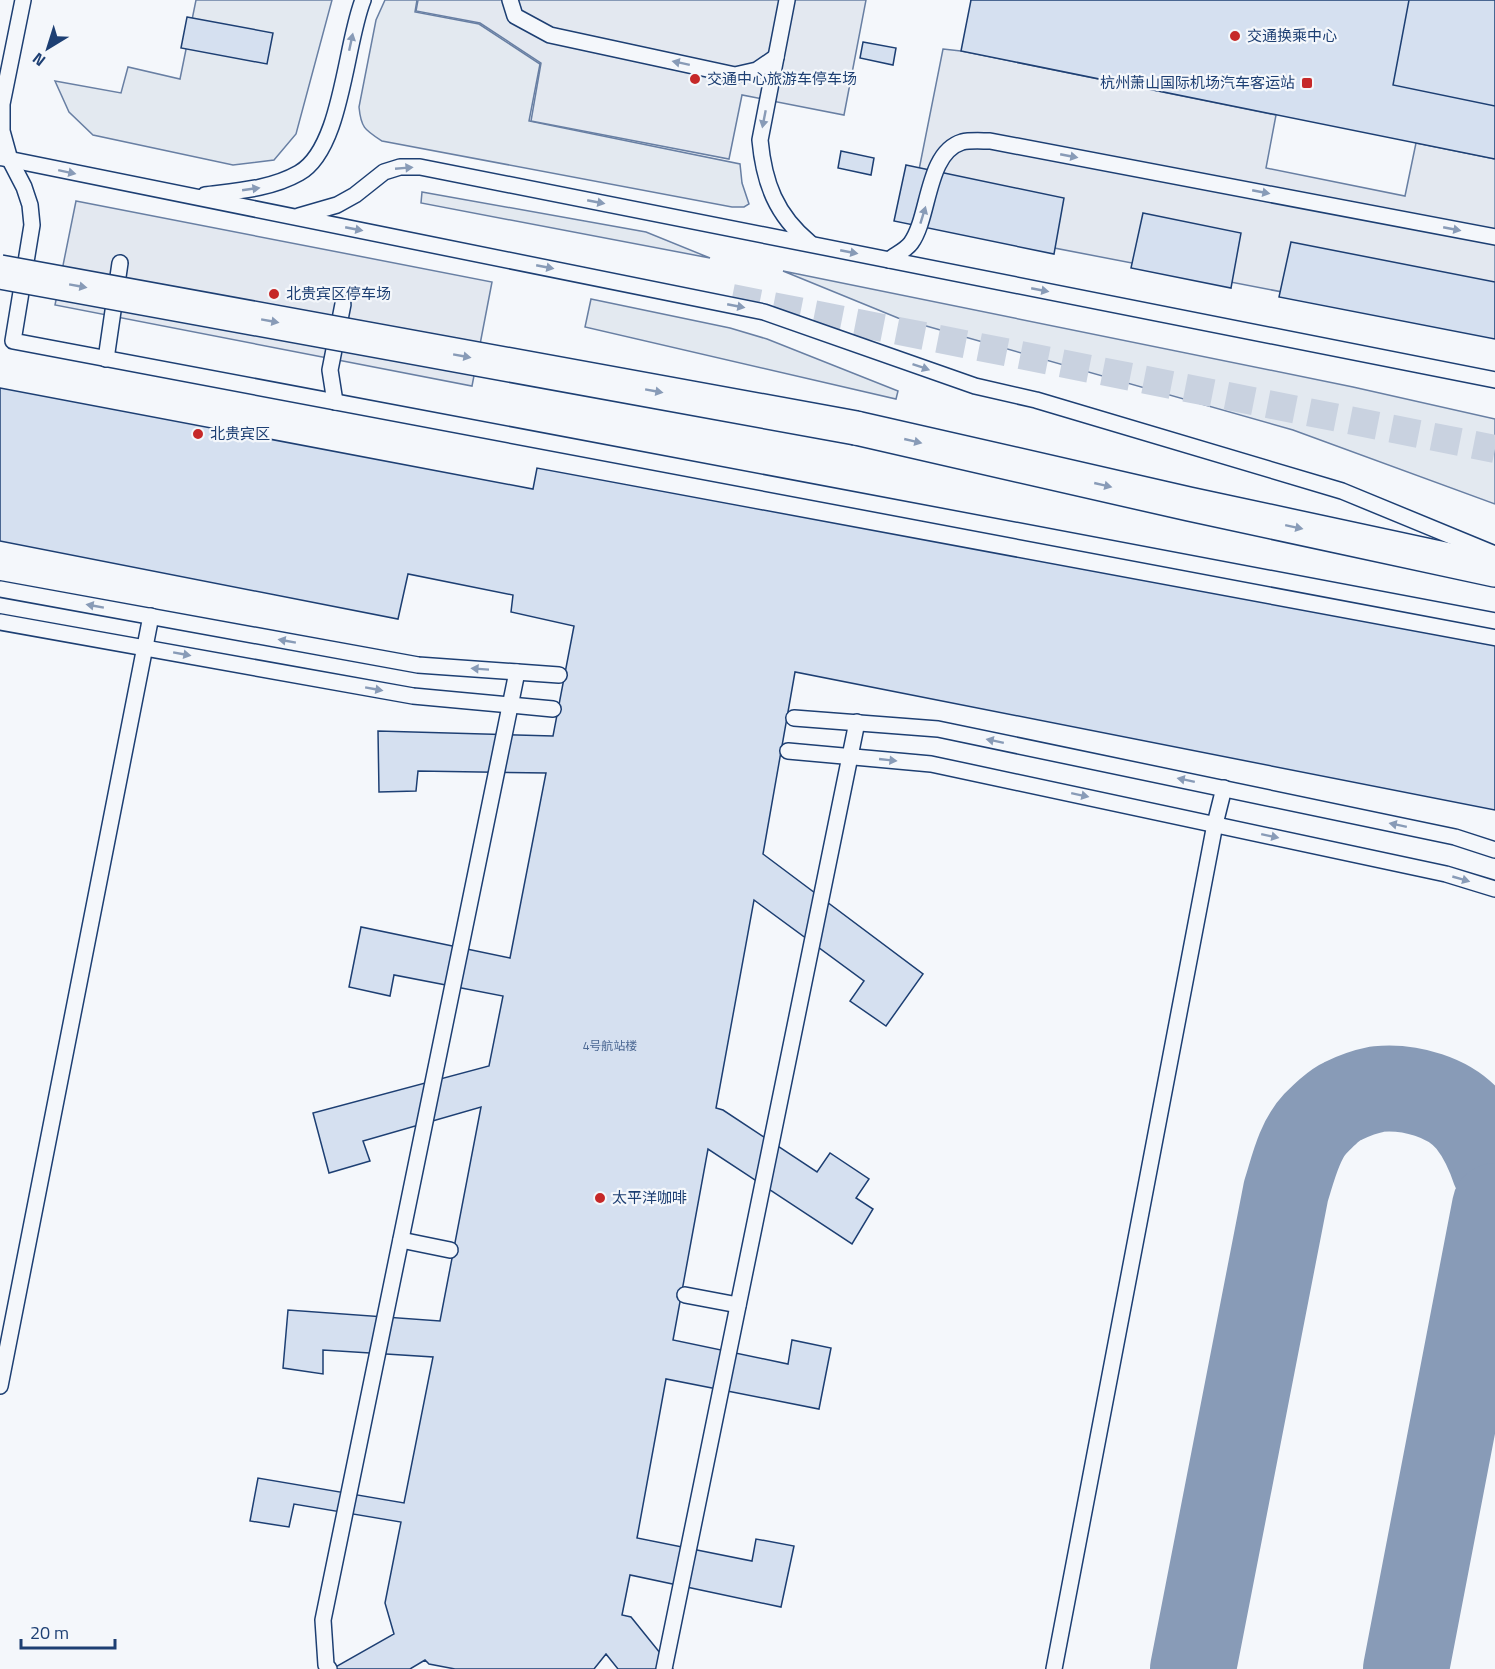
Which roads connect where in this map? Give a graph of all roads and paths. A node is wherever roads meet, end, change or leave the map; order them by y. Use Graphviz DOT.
graph roads {
  1 [pos="23,0"];
  2 [pos="363,0"];
  3 [pos="510,0"];
  4 [pos="787,0"];
  5 [pos="776,57"];
  6 [pos="3,160"];
  7 [pos="193,197"];
  8 [pos="296,217"];
  9 [pos="1495,237"];
  10 [pos="812,245"];
  11 [pos="0,254"];
  12 [pos="889,260"];
  13 [pos="120,263"];
  14 [pos="0,272"];
  15 [pos="41,279"];
  16 [pos="343,304"];
  17 [pos="6,344"];
  18 [pos="106,359"];
  19 [pos="1495,380"];
  20 [pos="335,402"];
  21 [pos="1495,554"];
  22 [pos="1495,570"];
  23 [pos="0,589"];
  24 [pos="152,616"];
  25 [pos="1495,621"];
  26 [pos="0,622"];
  27 [pos="145,648"];
  28 [pos="517,672"];
  29 [pos="559,675"];
  30 [pos="510,705"];
  31 [pos="553,709"];
  32 [pos="794,718"];
  33 [pos="857,722"];
  34 [pos="788,751"];
  35 [pos="850,756"];
  36 [pos="1224,788"];
  37 [pos="1215,824"];
  38 [pos="1495,850"];
  39 [pos="1495,889"];
  40 [pos="401,1240"];
  41 [pos="450,1250"];
  42 [pos="686,1295"];
  43 [pos="738,1305"];
  44 [pos="0,1386"];
  45 [pos="324,1668"];
  46 [pos="664,1669"];
  47 [pos="1054,1669"];
  1 -- 6 [label="lane"];
  7 -- 2 [label="lane, one-way"];
  5 -- 3 [label="lane, one-way"];
  4 -- 5 [label="lane"];
  5 -- 10 [label="lane, one-way"];
  6 -- 7 [label="lane, one-way"];
  6 -- 17 [label="lane"];
  7 -- 8 [label="lane"];
  8 -- 10 [label="lane, one-way"];
  8 -- 21 [label="lane, one-way"];
  12 -- 9 [label="lane, one-way"];
  10 -- 12 [label="lane, one-way"];
  11 -- 15 [label="main road"];
  12 -- 19 [label="lane, one-way"];
  13 -- 18 [label="lane"];
  14 -- 15 [label="main road, bridge"];
  15 -- 22 [label="main road, one-way, bridge"];
  16 -- 20 [label="lane"];
  17 -- 18 [label="lane"];
  18 -- 20 [label="lane"];
  20 -- 25 [label="lane"];
  24 -- 23 [label="lane, one-way"];
  24 -- 27 [label="lane"];
  28 -- 24 [label="lane, one-way"];
  26 -- 27 [label="lane"];
  27 -- 30 [label="lane, one-way"];
  27 -- 44 [label="lane"];
  28 -- 29 [label="lane"];
  28 -- 30 [label="lane"];
  30 -- 31 [label="lane"];
  30 -- 40 [label="lane"];
  32 -- 33 [label="lane"];
  33 -- 35 [label="lane"];
  36 -- 33 [label="lane, one-way"];
  34 -- 35 [label="lane"];
  35 -- 37 [label="lane, one-way"];
  35 -- 43 [label="lane"];
  36 -- 37 [label="lane"];
  38 -- 36 [label="lane, one-way"];
  37 -- 39 [label="lane, one-way"];
  37 -- 47 [label="lane"];
  40 -- 41 [label="lane"];
  40 -- 45 [label="lane"];
  42 -- 43 [label="lane"];
  43 -- 46 [label="lane"];
}
